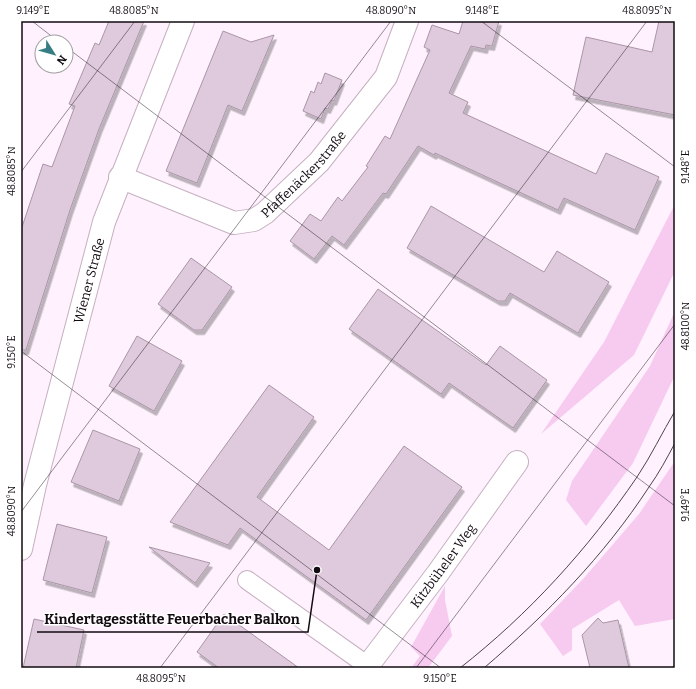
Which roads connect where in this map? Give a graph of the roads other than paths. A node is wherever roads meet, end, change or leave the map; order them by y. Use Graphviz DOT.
graph roads {
  1 [pos="183,21"];
  2 [pos="407,21"];
  3 [pos="120,177"];
  4 [pos="517,462"];
  5 [pos="21,549"];
  6 [pos="247,580"];
  7 [pos="367,667"];
  1 -- 3 [label="street, Wiener Straße"];
  2 -- 3 [label="street, Pfaffenäckerstraße"];
  3 -- 5 [label="street, Wiener Straße"];
  4 -- 7 [label="street, Kitzbüheler Weg"];
  6 -- 7 [label="street"];
}
